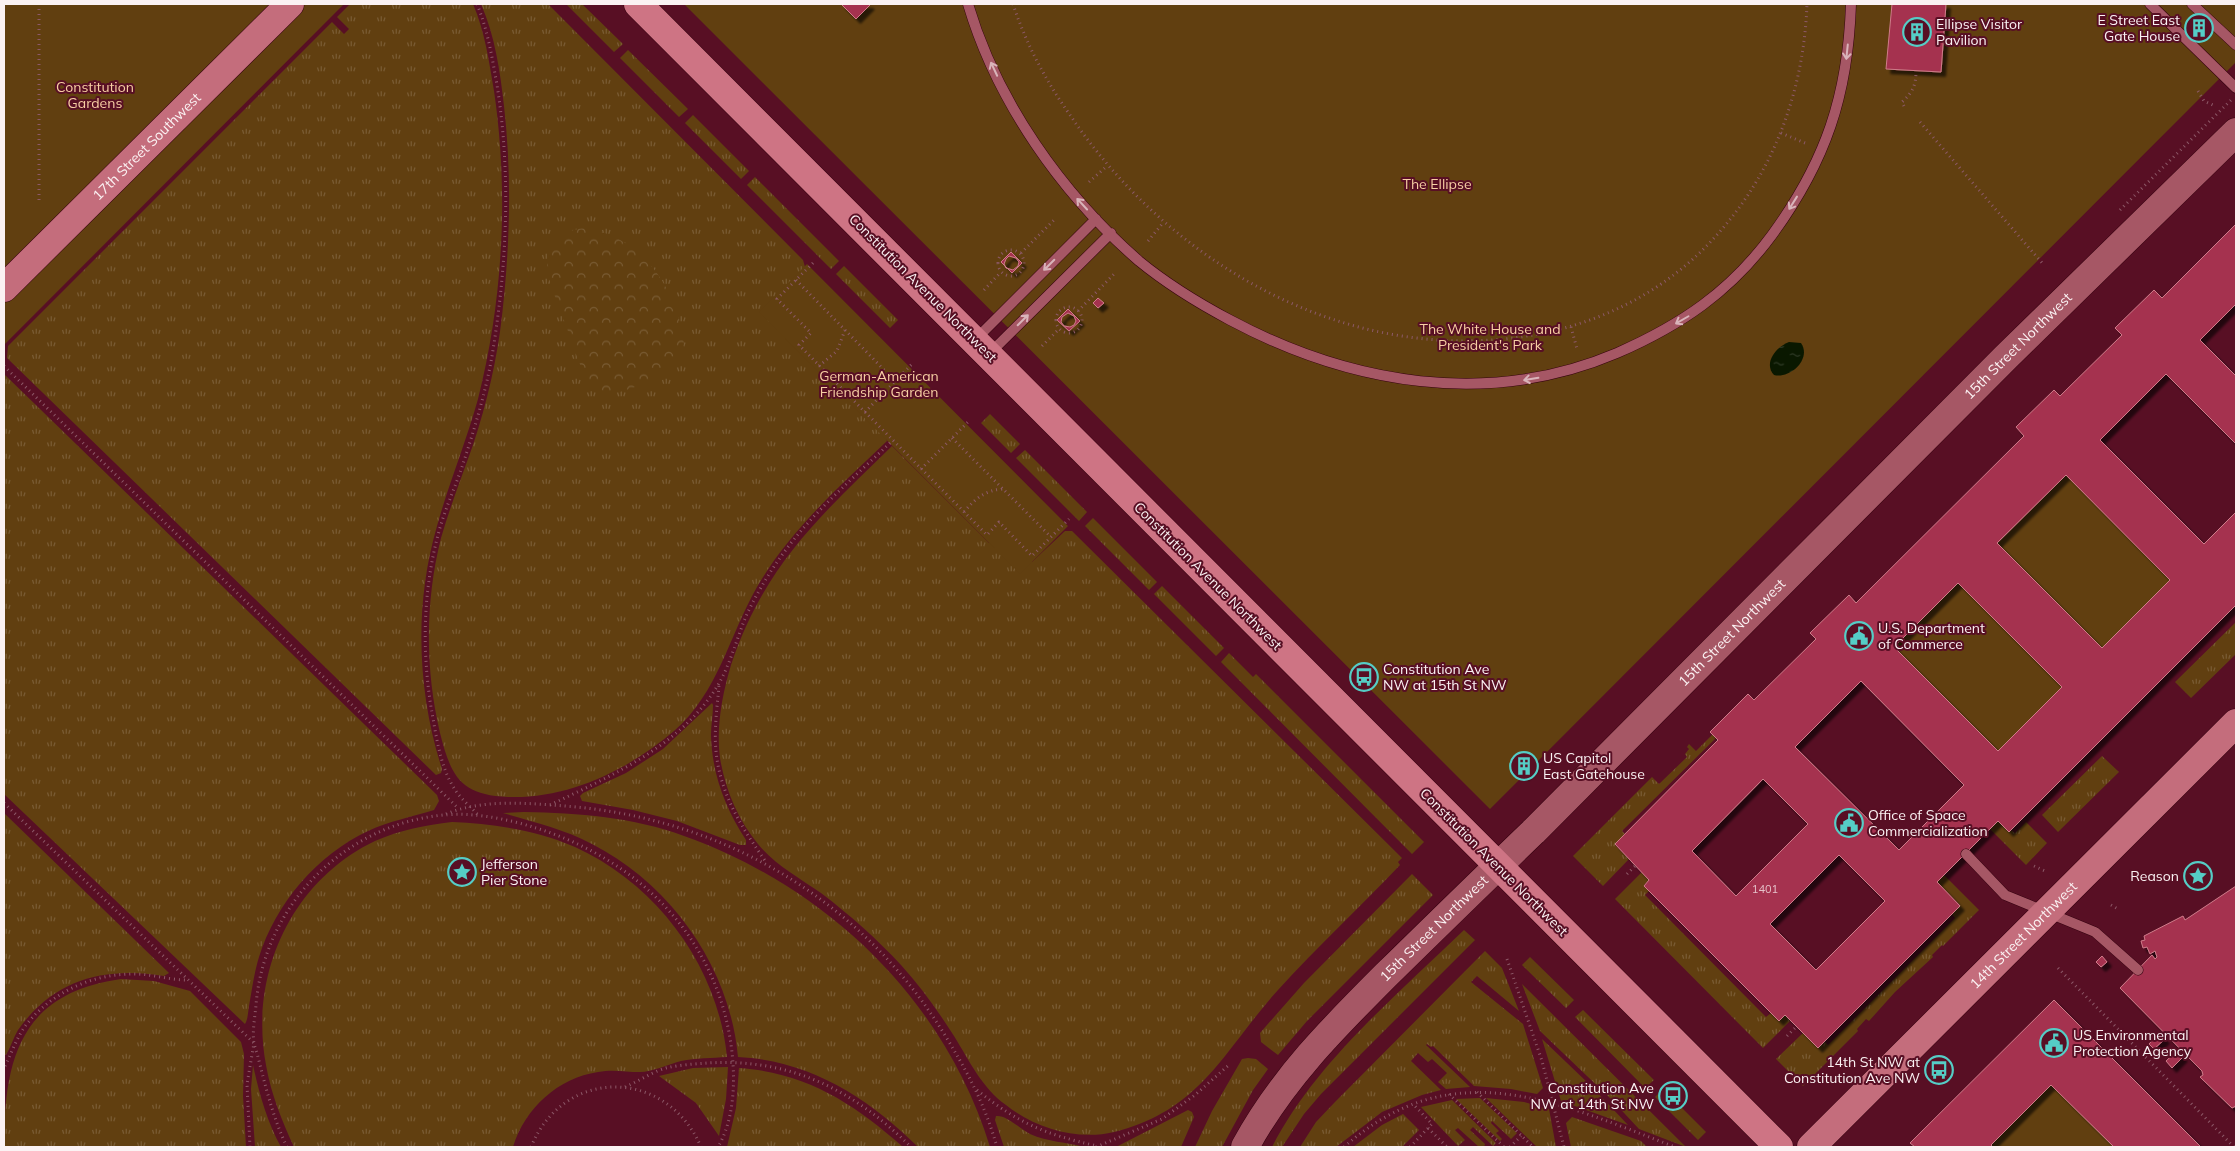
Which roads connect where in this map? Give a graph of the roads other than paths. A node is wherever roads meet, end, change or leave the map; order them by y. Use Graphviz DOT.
graph roads {
  1 [pos="290,4"];
  2 [pos="638,4"];
  3 [pos="968,4"];
  4 [pos="1851,4"];
  5 [pos="2192,4"];
  6 [pos="2157,6"];
  7 [pos="2236,45"];
  8 [pos="2236,88"];
  9 [pos="2236,132"];
  10 [pos="1096,219"];
  11 [pos="1111,233"];
  12 [pos="4,288"];
  13 [pos="982,347"];
  14 [pos="2236,723"];
  15 [pos="1966,854"];
  16 [pos="1498,865"];
  17 [pos="2047,913"];
  18 [pos="2138,970"];
  19 [pos="1245,1147"];
  20 [pos="1779,1147"];
  21 [pos="1811,1147"];
  1 -- 12 [label="main road, 17th Street Southwest"];
  2 -- 13 [label="highway, Constitution Avenue Northwest"];
  10 -- 3 [label="lane, one-way"];
  4 -- 11 [label="lane, one-way"];
  5 -- 7 [label="lane"];
  6 -- 8 [label="lane"];
  9 -- 16 [label="main road, 15th Street Northwest"];
  10 -- 11 [label="lane"];
  10 -- 13 [label="lane, one-way"];
  13 -- 11 [label="lane, one-way"];
  13 -- 16 [label="highway, Constitution Avenue Northwest"];
  14 -- 17 [label="main road, 14th Street Northwest"];
  15 -- 17 [label="lane"];
  16 -- 19 [label="main road, 15th Street Northwest"];
  16 -- 20 [label="highway, Constitution Avenue Northwest"];
  17 -- 18 [label="lane"];
  17 -- 21 [label="main road, 14th Street Northwest"];
}
